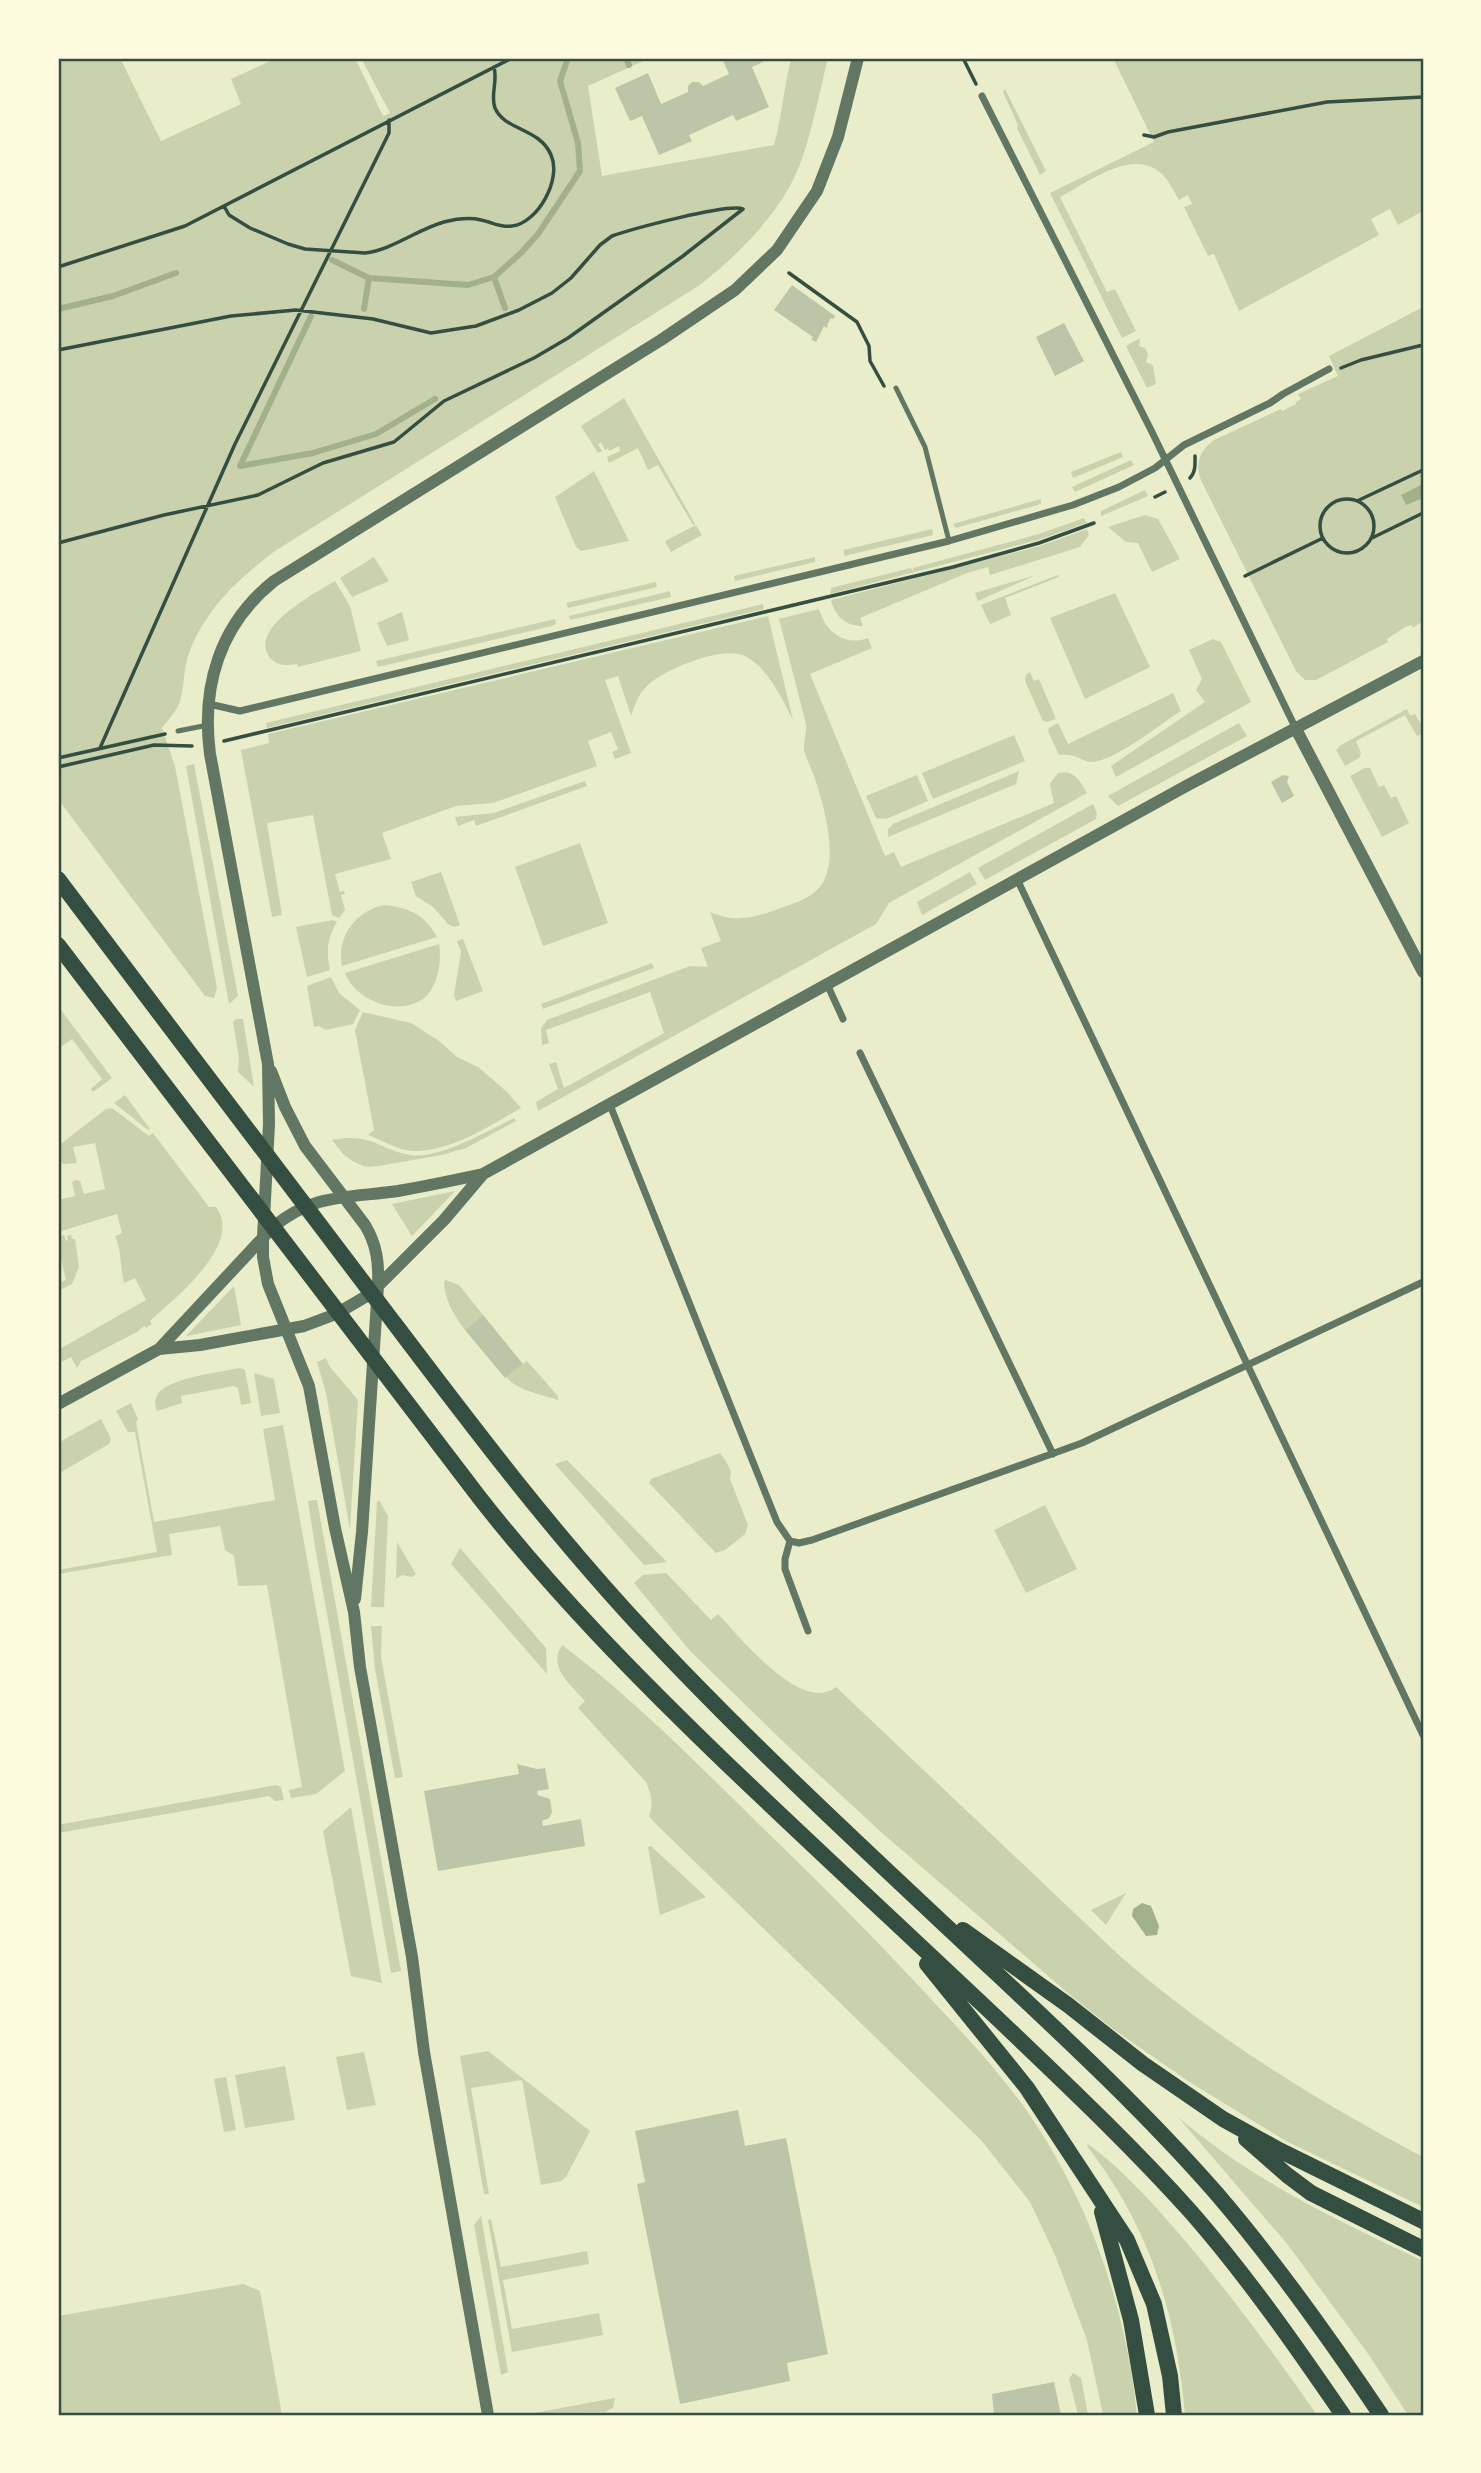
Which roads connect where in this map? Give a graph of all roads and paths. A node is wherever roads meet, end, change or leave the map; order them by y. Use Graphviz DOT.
graph roads {
  1 [pos="512,58"];
  2 [pos="858,58"];
  3 [pos="963,58"];
  4 [pos="494,67"];
  5 [pos="973,78"];
  6 [pos="982,96"];
  7 [pos="1423,97"];
  8 [pos="389,120"];
  9 [pos="1144,135"];
  10 [pos="224,206"];
  11 [pos="331,251"];
  12 [pos="58,267"];
  13 [pos="789,273"];
  14 [pos="302,310"];
  15 [pos="1423,345"];
  16 [pos="58,350"];
  17 [pos="1329,369"];
  18 [pos="884,386"];
  19 [pos="896,388"];
  20 [pos="1194,440"];
  21 [pos="1165,460"];
  22 [pos="1423,470"];
  23 [pos="1187,480"];
  24 [pos="1164,493"];
  25 [pos="1155,497"];
  26 [pos="1357,501"];
  27 [pos="207,506"];
  28 [pos="1423,513"];
  29 [pos="1094,523"];
  30 [pos="1323,538"];
  31 [pos="1372,538"];
  32 [pos="949,541"];
  33 [pos="58,543"];
  34 [pos="1245,576"];
  35 [pos="1423,661"];
  36 [pos="209,704"];
  37 [pos="208,725"];
  38 [pos="1296,729"];
  39 [pos="178,731"];
  40 [pos="224,741"];
  41 [pos="194,746"];
  42 [pos="100,748"];
  43 [pos="58,758"];
  44 [pos="58,766"];
  45 [pos="58,879"];
  46 [pos="1017,879"];
  47 [pos="58,945"];
  48 [pos="1423,972"];
  49 [pos="827,984"];
  50 [pos="843,1019"];
  51 [pos="860,1053"];
  52 [pos="268,1064"];
  53 [pos="610,1105"];
  54 [pos="483,1174"];
  55 [pos="344,1196"];
  56 [pos="263,1237"];
  57 [pos="1423,1282"];
  58 [pos="378,1286"];
  59 [pos="287,1329"];
  60 [pos="159,1349"];
  61 [pos="1247,1366"];
  62 [pos="58,1404"];
  63 [pos="1053,1454"];
  64 [pos="790,1541"];
  65 [pos="354,1612"];
  66 [pos="808,1631"];
  67 [pos="1423,1735"];
  68 [pos="918,1899"];
  69 [pos="883,1911"];
  70 [pos="1223,2119"];
  71 [pos="1098,2196"];
  72 [pos="1423,2221"];
  73 [pos="1423,2249"];
  74 [pos="488,2415"];
  75 [pos="1147,2415"];
  76 [pos="1174,2415"];
  77 [pos="1343,2415"];
  78 [pos="1381,2415"];
  1 -- 4 [label="path"];
  2 -- 36 [label="street"];
  3 -- 5 [label="path"];
  4 -- 8 [label="path"];
  4 -- 11 [label="path"];
  6 -- 21 [label="street"];
  7 -- 9 [label="path"];
  8 -- 10 [label="path"];
  8 -- 11 [label="path"];
  10 -- 11 [label="path"];
  10 -- 12 [label="path"];
  11 -- 14 [label="path"];
  13 -- 18 [label="path"];
  14 -- 16 [label="path"];
  14 -- 27 [label="path"];
  14 -- 27 [label="path"];
  15 -- 17 [label="path"];
  17 -- 20 [label="street"];
  19 -- 32 [label="lane"];
  20 -- 21 [label="street"];
  20 -- 23 [label="path"];
  21 -- 32 [label="street"];
  21 -- 38 [label="street"];
  22 -- 26 [label="path"];
  24 -- 25 [label="path"];
  26 -- 30 [label="path"];
  26 -- 31 [label="path"];
  27 -- 33 [label="path"];
  27 -- 42 [label="path"];
  28 -- 31 [label="path"];
  29 -- 40 [label="path"];
  30 -- 31 [label="path"];
  30 -- 34 [label="path"];
  32 -- 36 [label="street"];
  35 -- 38 [label="street"];
  36 -- 37 [label="street"];
  37 -- 39 [label="lane"];
  37 -- 52 [label="street"];
  38 -- 46 [label="street"];
  38 -- 48 [label="street"];
  39 -- 42 [label="path"];
  41 -- 44 [label="path"];
  42 -- 43 [label="path"];
  45 -- 68 [label="main road"];
  46 -- 49 [label="street"];
  46 -- 61 [label="street"];
  47 -- 69 [label="main road"];
  49 -- 50 [label="street"];
  49 -- 53 [label="street"];
  51 -- 63 [label="street"];
  52 -- 55 [label="street"];
  52 -- 56 [label="street"];
  53 -- 54 [label="street"];
  53 -- 64 [label="street"];
  54 -- 55 [label="street"];
  54 -- 58 [label="street"];
  55 -- 56 [label="street"];
  55 -- 58 [label="street"];
  56 -- 59 [label="street"];
  56 -- 60 [label="street"];
  57 -- 61 [label="street"];
  58 -- 59 [label="street"];
  58 -- 65 [label="street"];
  59 -- 60 [label="street"];
  59 -- 65 [label="street"];
  60 -- 62 [label="street"];
  61 -- 63 [label="street"];
  61 -- 67 [label="street"];
  63 -- 64 [label="street"];
  64 -- 66 [label="street"];
  65 -- 74 [label="street"];
  68 -- 70 [label="main road"];
  68 -- 78 [label="main road"];
  69 -- 71 [label="main road"];
  69 -- 77 [label="main road"];
  70 -- 72 [label="main road"];
  70 -- 73 [label="main road"];
  71 -- 75 [label="main road"];
  71 -- 76 [label="main road"];
}
